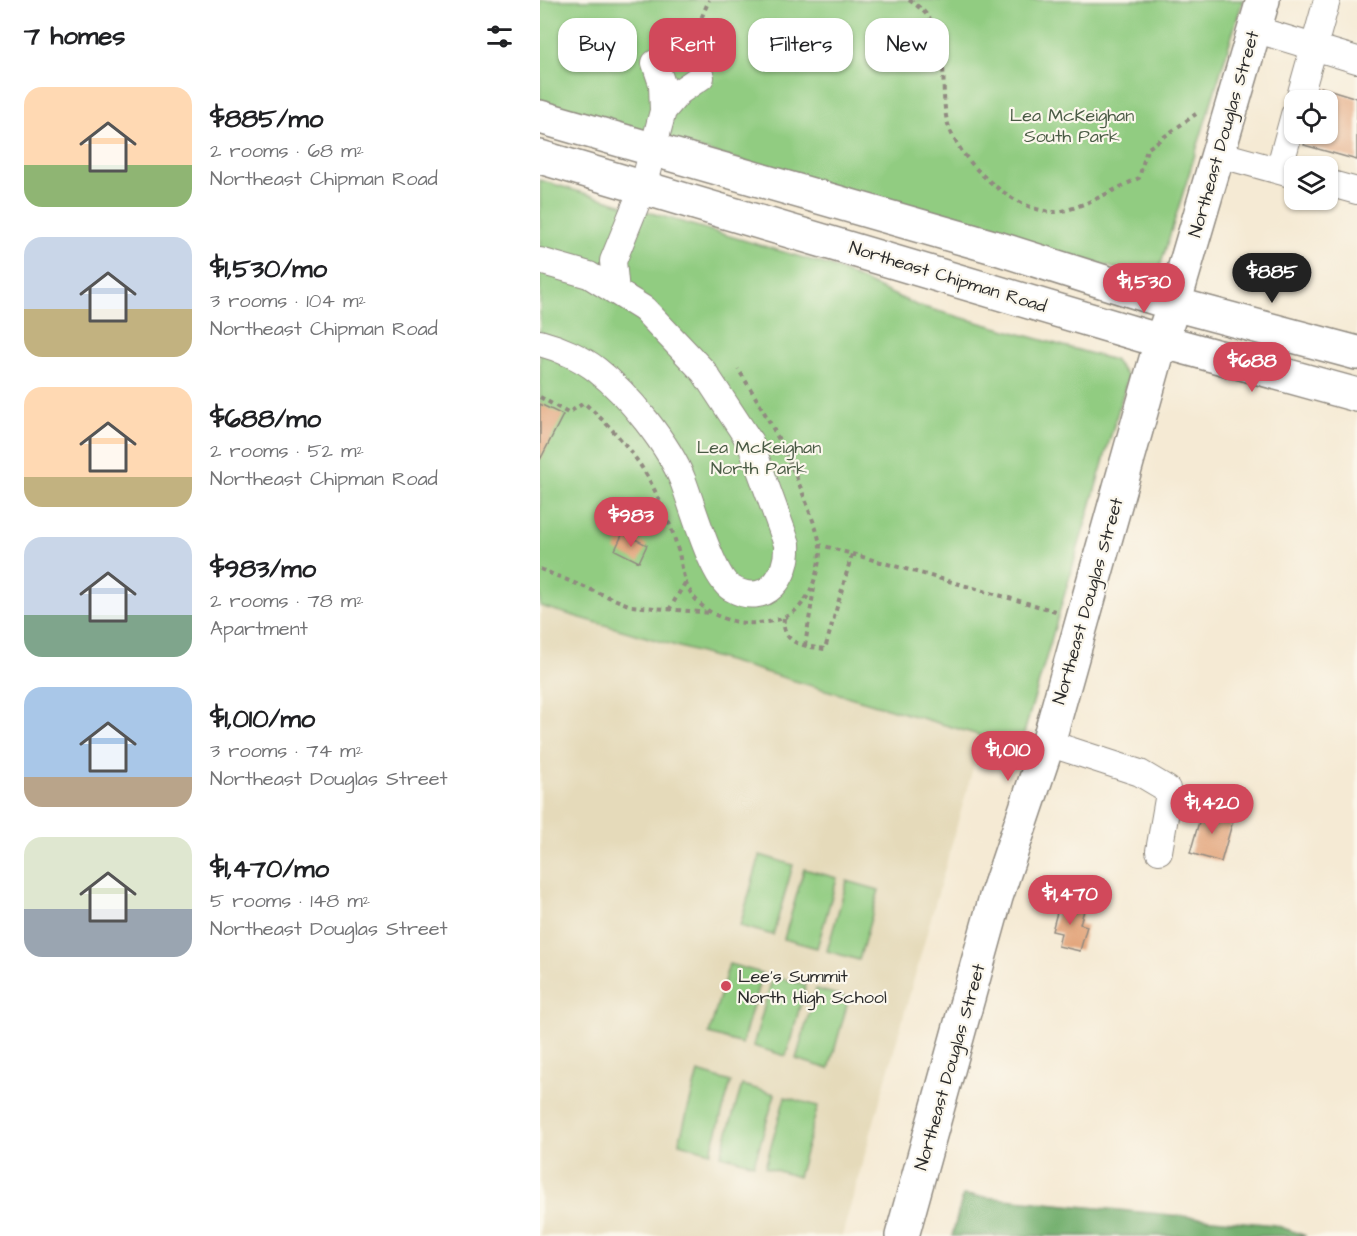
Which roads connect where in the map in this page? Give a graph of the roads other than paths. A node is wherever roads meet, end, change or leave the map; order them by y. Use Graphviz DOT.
graph roads {
  1 [pos="1327,0"];
  2 [pos="1259,14"];
  3 [pos="1313,47"];
  4 [pos="1357,60"];
  5 [pos="664,72"];
  6 [pos="690,72"];
  7 [pos="1302,90"];
  8 [pos="663,111"];
  9 [pos="540,117"];
  10 [pos="652,149"];
  11 [pos="1218,154"];
  12 [pos="540,157"];
  13 [pos="1284,171"];
  14 [pos="1338,186"];
  15 [pos="644,187"];
  16 [pos="1357,191"];
  17 [pos="540,261"];
  18 [pos="613,261"];
  19 [pos="589,275"];
  20 [pos="616,292"];
  21 [pos="1174,304"];
  22 [pos="1161,341"];
  23 [pos="540,343"];
  24 [pos="1357,353"];
  25 [pos="1357,395"];
  26 [pos="1048,743"];
  27 [pos="1159,851"];
  28 [pos="902,1236"];
  1 -- 3 [label="lane"];
  2 -- 3 [label="lane"];
  2 -- 11 [label="main road, Northeast Douglas Street"];
  3 -- 4 [label="lane"];
  3 -- 7 [label="lane"];
  5 -- 8 [label="lane"];
  6 -- 8 [label="lane"];
  8 -- 10 [label="lane"];
  9 -- 10 [label="main road"];
  10 -- 15 [label="lane"];
  10 -- 21 [label="main road"];
  11 -- 13 [label="lane"];
  11 -- 21 [label="main road, Northeast Douglas Street"];
  12 -- 15 [label="main road, Northeast Chipman Road"];
  14 -- 16 [label="lane"];
  15 -- 18 [label="lane"];
  15 -- 22 [label="main road, Northeast Chipman Road"];
  17 -- 19 [label="lane"];
  18 -- 19 [label="lane"];
  18 -- 20 [label="lane"];
  19 -- 20 [label="lane"];
  20 -- 23 [label="lane"];
  21 -- 22 [label="main road, Northeast Douglas Street"];
  21 -- 24 [label="main road"];
  22 -- 25 [label="main road, Northeast Chipman Road"];
  22 -- 26 [label="main road, Northeast Douglas Street"];
  26 -- 27 [label="lane"];
  26 -- 28 [label="main road, Northeast Douglas Street"];
}
